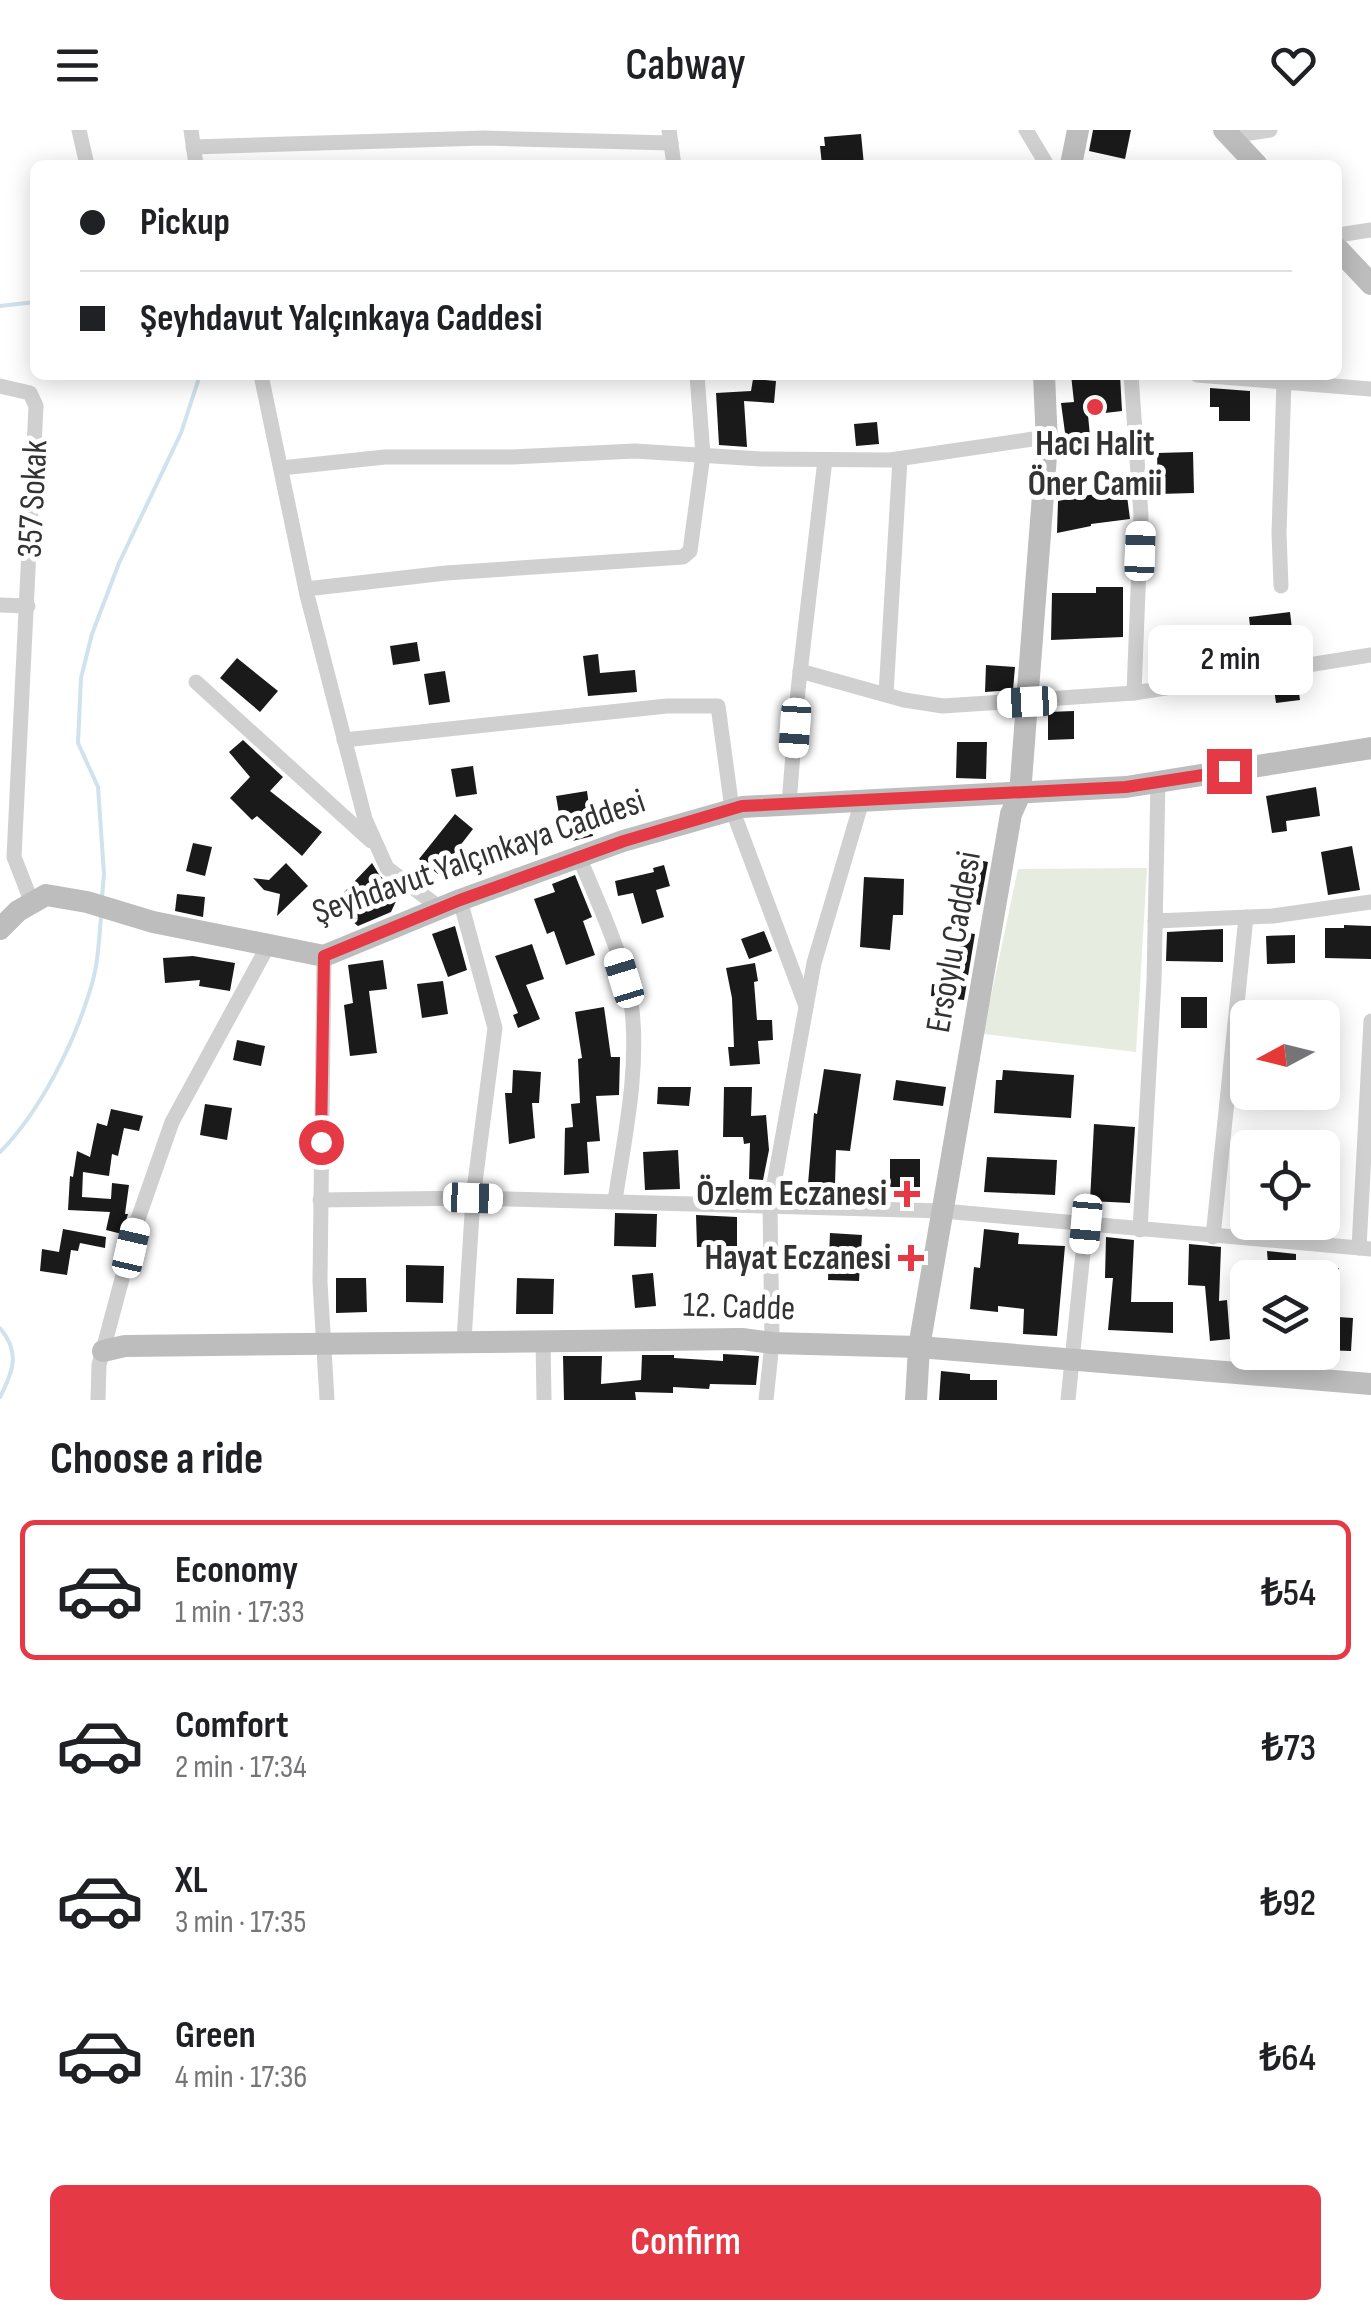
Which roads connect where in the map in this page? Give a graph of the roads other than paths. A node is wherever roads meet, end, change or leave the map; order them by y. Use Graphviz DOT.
graph roads {
  1 [pos="79,130"];
  2 [pos="190,130"];
  3 [pos="1026,130"];
  4 [pos="1078,130"];
  5 [pos="1270,130"];
  6 [pos="1227,133"];
  7 [pos="670,136"];
  8 [pos="194,147"];
  9 [pos="86,160"];
  10 [pos="195,160"];
  11 [pos="1044,160"];
  12 [pos="1072,160"];
  13 [pos="1252,160"];
  14 [pos="1371,230"];
  15 [pos="1342,234"];
  16 [pos="1342,254"];
  17 [pos="1371,284"];
  18 [pos="262,380"];
  19 [pos="696,380"];
  20 [pos="1044,380"];
  21 [pos="1131,380"];
  22 [pos="1269,380"];
  23 [pos="1284,381"];
  24 [pos="0,386"];
  25 [pos="1371,389"];
  26 [pos="1047,437"];
  27 [pos="703,455"];
  28 [pos="900,459"];
  29 [pos="825,460"];
  30 [pos="282,468"];
  31 [pos="1281,586"];
  32 [pos="306,590"];
  33 [pos="0,605"];
  34 [pos="28,606"];
  35 [pos="1371,655"];
  36 [pos="800,671"];
  37 [pos="196,682"];
  38 [pos="1134,693"];
  39 [pos="886,694"];
  40 [pos="1027,702"];
  41 [pos="344,740"];
  42 [pos="1371,748"];
  43 [pos="1158,782"];
  44 [pos="1020,794"];
  45 [pos="862,801"];
  46 [pos="790,804"];
  47 [pos="732,809"];
  48 [pos="378,847"];
  49 [pos="7,853"];
  50 [pos="579,857"];
  51 [pos="1371,902"];
  52 [pos="32,903"];
  53 [pos="450,904"];
  54 [pos="1246,917"];
  55 [pos="1155,921"];
  56 [pos="0,929"];
  57 [pos="269,944"];
  58 [pos="324,956"];
  59 [pos="806,1006"];
  60 [pos="1371,1021"];
  61 [pos="473,1198"];
  62 [pos="320,1200"];
  63 [pos="615,1201"];
  64 [pos="770,1206"];
  65 [pos="943,1212"];
  66 [pos="1086,1224"];
  67 [pos="1140,1230"];
  68 [pos="1213,1236"];
  69 [pos="1365,1248"];
  70 [pos="464,1340"];
  71 [pos="543,1340"];
  72 [pos="323,1342"];
  73 [pos="772,1343"];
  74 [pos="920,1347"];
  75 [pos="103,1350"];
  76 [pos="1073,1362"];
  77 [pos="1371,1384"];
  78 [pos="98,1400"];
  79 [pos="327,1400"];
  80 [pos="544,1400"];
  81 [pos="766,1400"];
  82 [pos="916,1400"];
  83 [pos="1068,1400"];
  1 -- 9 [label="street"];
  2 -- 8 [label="street"];
  3 -- 11 [label="street"];
  4 -- 12 [label="street"];
  5 -- 6 [label="street"];
  6 -- 13 [label="street"];
  7 -- 8 [label="street"];
  8 -- 10 [label="street"];
  14 -- 15 [label="street"];
  16 -- 17 [label="street"];
  18 -- 30 [label="street"];
  19 -- 27 [label="street"];
  20 -- 26 [label="street, Ersoylu Caddesi"];
  21 -- 38 [label="street"];
  22 -- 23 [label="street"];
  23 -- 25 [label="street"];
  23 -- 31 [label="street"];
  24 -- 34 [label="street, 357 Sokak"];
  26 -- 28 [label="street"];
  26 -- 40 [label="street, Ersoylu Caddesi"];
  27 -- 29 [label="street"];
  27 -- 30 [label="street"];
  27 -- 32 [label="street"];
  28 -- 29 [label="street"];
  28 -- 39 [label="street"];
  29 -- 36 [label="street"];
  30 -- 32 [label="street"];
  32 -- 41 [label="street"];
  33 -- 34 [label="street"];
  34 -- 49 [label="street, 357 Sokak"];
  35 -- 38 [label="street"];
  36 -- 39 [label="street"];
  36 -- 46 [label="street"];
  37 -- 48 [label="street"];
  38 -- 40 [label="street"];
  39 -- 40 [label="street"];
  40 -- 44 [label="street, Ersoylu Caddesi"];
  41 -- 47 [label="street"];
  41 -- 48 [label="street"];
  42 -- 43 [label="street, Şeyhdavut Yalçınkaya Caddesi"];
  43 -- 44 [label="street, Şeyhdavut Yalçınkaya Caddesi"];
  43 -- 55 [label="street"];
  44 -- 45 [label="street, Şeyhdavut Yalçınkaya Caddesi"];
  44 -- 65 [label="street, Ersoylu Caddesi"];
  45 -- 46 [label="street, Şeyhdavut Yalçınkaya Caddesi"];
  45 -- 59 [label="street"];
  46 -- 47 [label="street, Şeyhdavut Yalçınkaya Caddesi"];
  47 -- 50 [label="street, Şeyhdavut Yalçınkaya Caddesi"];
  47 -- 59 [label="street"];
  48 -- 53 [label="street"];
  49 -- 52 [label="street, 357 Sokak"];
  50 -- 53 [label="street, Şeyhdavut Yalçınkaya Caddesi"];
  50 -- 63 [label="street"];
  51 -- 54 [label="street"];
  52 -- 56 [label="street"];
  52 -- 57 [label="street, Şeyhdavut Yalçınkaya Caddesi"];
  53 -- 58 [label="street, Şeyhdavut Yalçınkaya Caddesi"];
  53 -- 61 [label="street"];
  54 -- 55 [label="street"];
  54 -- 68 [label="street"];
  55 -- 67 [label="street"];
  57 -- 58 [label="street, Şeyhdavut Yalçınkaya Caddesi"];
  57 -- 75 [label="street"];
  58 -- 62 [label="street"];
  59 -- 64 [label="street"];
  60 -- 69 [label="street"];
  61 -- 62 [label="street"];
  61 -- 63 [label="street"];
  61 -- 70 [label="street"];
  62 -- 72 [label="street"];
  63 -- 64 [label="street"];
  64 -- 65 [label="street"];
  64 -- 73 [label="street"];
  65 -- 66 [label="street"];
  65 -- 74 [label="street, Ersoylu Caddesi"];
  66 -- 67 [label="street"];
  66 -- 76 [label="street"];
  67 -- 68 [label="street"];
  68 -- 69 [label="street"];
  70 -- 71 [label="street, 12. Cadde"];
  70 -- 72 [label="street, 12. Cadde"];
  71 -- 73 [label="street, 12. Cadde"];
  71 -- 80 [label="street"];
  72 -- 75 [label="street, 12. Cadde"];
  72 -- 79 [label="street"];
  73 -- 74 [label="street, 12. Cadde"];
  73 -- 81 [label="street"];
  74 -- 76 [label="street, 12. Cadde"];
  74 -- 82 [label="street, Ersoylu Caddesi"];
  75 -- 78 [label="street"];
  76 -- 77 [label="street, 12. Cadde"];
  76 -- 83 [label="street"];
}
